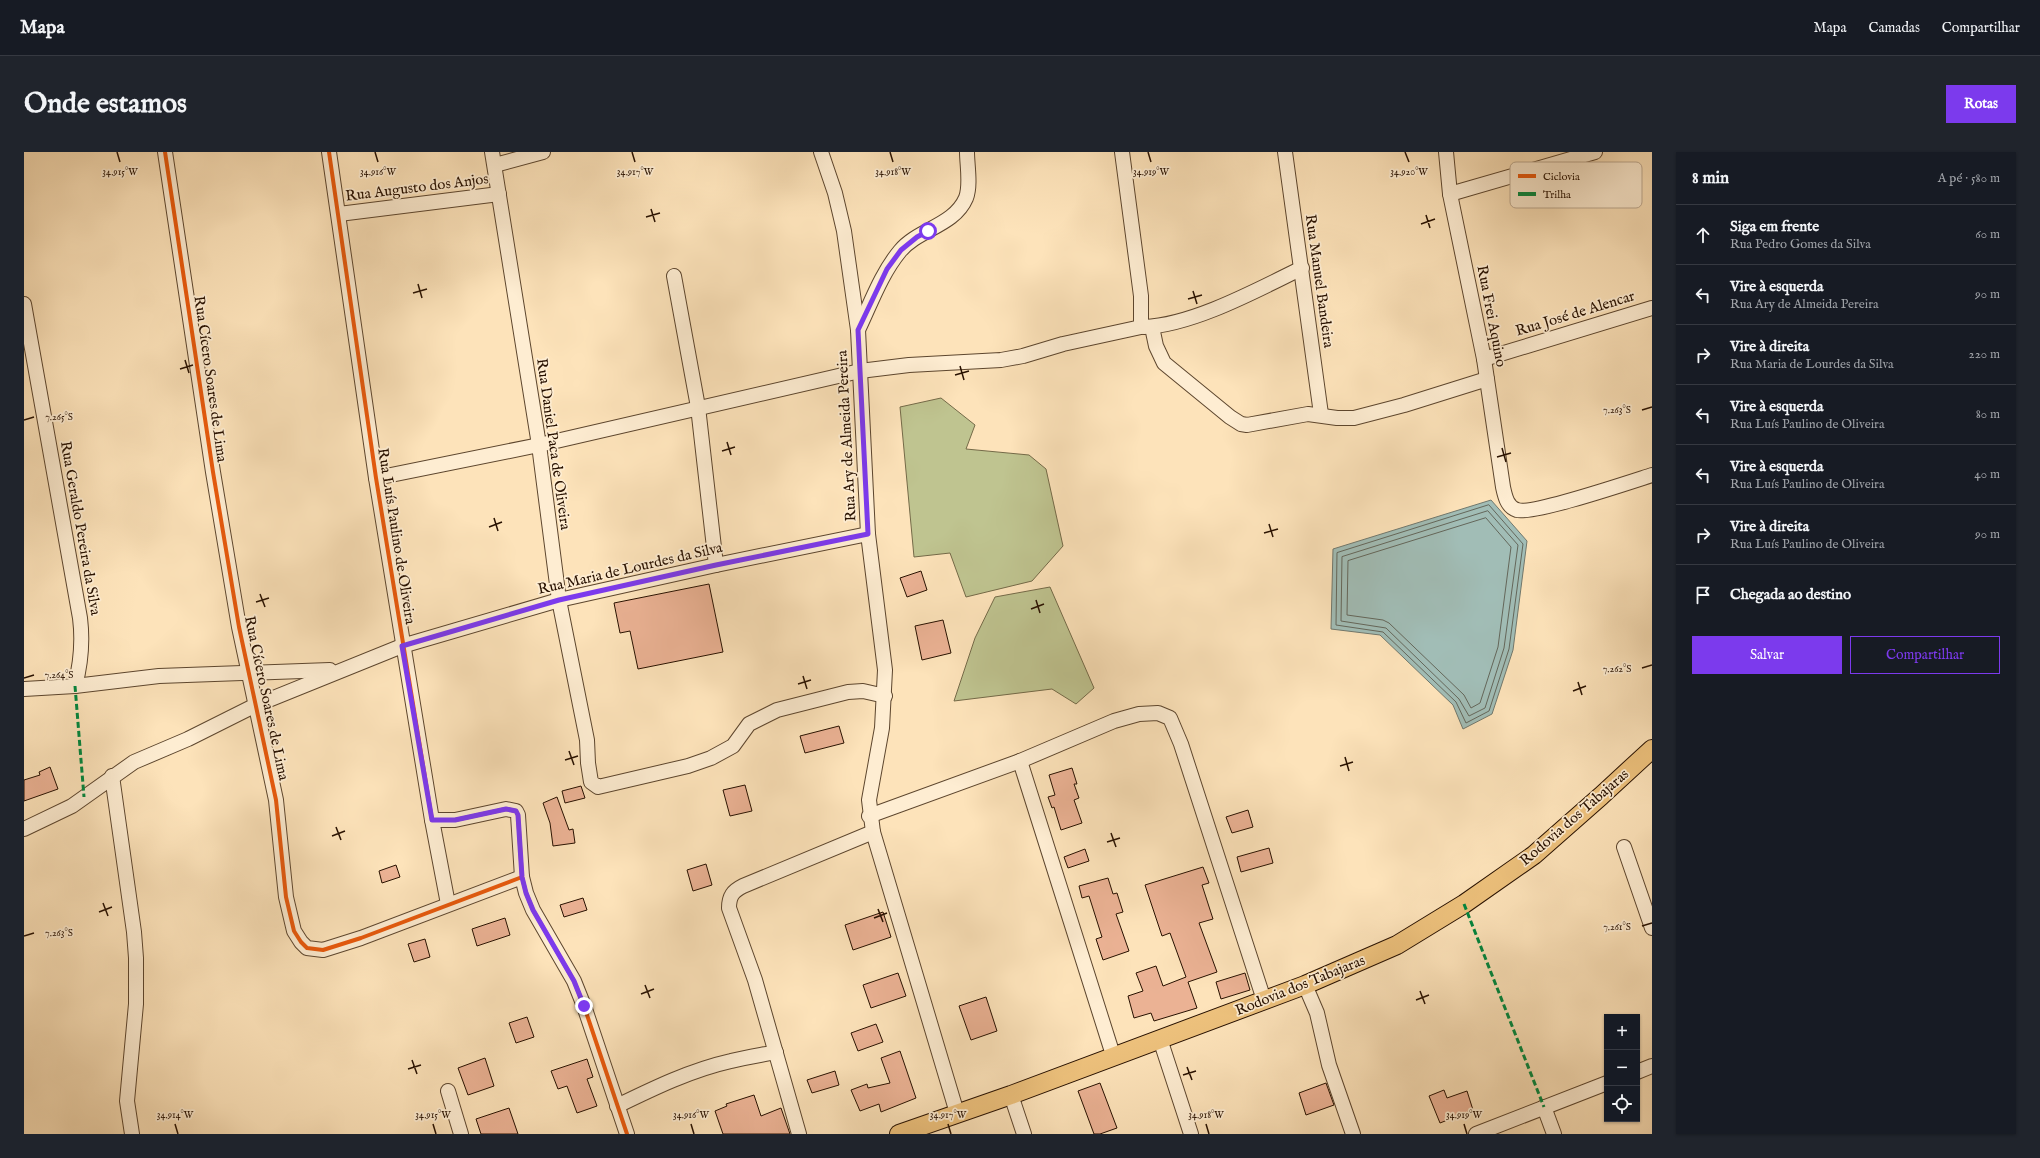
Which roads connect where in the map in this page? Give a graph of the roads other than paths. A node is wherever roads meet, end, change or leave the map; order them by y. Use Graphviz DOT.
graph roads {
  1 [pos="164,152"];
  2 [pos="329,152"];
  3 [pos="543,152"];
  4 [pos="821,152"];
  5 [pos="967,152"];
  6 [pos="1122,152"];
  7 [pos="1285,152"];
  8 [pos="1446,152"];
  9 [pos="1595,152"];
  10 [pos="493,158"];
  11 [pos="1560,162"];
  12 [pos="1510,177"];
  13 [pos="499,194"];
  14 [pos="1450,194"];
  15 [pos="339,214"];
  16 [pos="1302,268"];
  17 [pos="674,276"];
  18 [pos="24,304"];
  19 [pos="1652,308"];
  20 [pos="1147,327"];
  21 [pos="858,330"];
  22 [pos="1484,358"];
  23 [pos="860,371"];
  24 [pos="1487,379"];
  25 [pos="698,407"];
  26 [pos="1322,414"];
  27 [pos="539,444"];
  28 [pos="1652,475"];
  29 [pos="376,478"];
  30 [pos="868,534"];
  31 [pos="716,565"];
  32 [pos="559,600"];
  33 [pos="402,646"];
  34 [pos="340,670"];
  35 [pos="249,674"];
  36 [pos="75,686"];
  37 [pos="24,689"];
  38 [pos="885,696"];
  39 [pos="256,705"];
  40 [pos="1652,749"];
  41 [pos="1020,761"];
  42 [pos="112,776"];
  43 [pos="870,816"];
  44 [pos="432,820"];
  45 [pos="24,828"];
  46 [pos="873,832"];
  47 [pos="1624,847"];
  48 [pos="522,877"];
  49 [pos="448,904"];
  50 [pos="1652,928"];
  51 [pos="1305,985"];
  52 [pos="1264,1000"];
  53 [pos="1160,1039"];
  54 [pos="776,1052"];
  55 [pos="1114,1055"];
  56 [pos="1652,1066"];
  57 [pos="1640,1071"];
  58 [pos="1604,1084"];
  59 [pos="448,1091"];
  60 [pos="1011,1095"];
  61 [pos="617,1106"];
  62 [pos="1544,1107"];
  63 [pos="956,1113"];
  64 [pos="132,1134"];
  65 [pos="461,1134"];
  66 [pos="627,1134"];
  67 [pos="799,1134"];
  68 [pos="899,1134"];
  69 [pos="1024,1134"];
  70 [pos="1191,1134"];
  71 [pos="1353,1134"];
  72 [pos="1476,1134"];
  73 [pos="1554,1134"];
  1 -- 35 [label="street, Rua Cícero Soares de Lima"];
  2 -- 15 [label="street, Rua Luís Paulino de Oliveira"];
  3 -- 10 [label="street, Rua Augusto dos Anjos"];
  4 -- 21 [label="street, Rua Ary de Almeida Pereira"];
  5 -- 21 [label="street"];
  6 -- 20 [label="street"];
  7 -- 16 [label="street, Rua Manuel Bandeira"];
  8 -- 14 [label="street, Rua Frei Aquino"];
  9 -- 11 [label="street"];
  10 -- 13 [label="street, Rua Daniel Paca de Oliveira"];
  12 -- 14 [label="street"];
  13 -- 15 [label="street, Rua Augusto dos Anjos"];
  13 -- 27 [label="street, Rua Daniel Paca de Oliveira"];
  14 -- 22 [label="street, Rua Frei Aquino"];
  15 -- 29 [label="street, Rua Luís Paulino de Oliveira"];
  16 -- 20 [label="street"];
  16 -- 26 [label="street, Rua Manuel Bandeira"];
  17 -- 25 [label="street"];
  18 -- 36 [label="street, Rua Geraldo Pereira da Silva"];
  19 -- 22 [label="street, Rua José de Alencar"];
  20 -- 23 [label="street"];
  20 -- 26 [label="street"];
  21 -- 23 [label="street, Rua Ary de Almeida Pereira"];
  22 -- 24 [label="street, Rua Frei Aquino"];
  23 -- 25 [label="street"];
  23 -- 30 [label="street, Rua Ary de Almeida Pereira"];
  24 -- 26 [label="street"];
  24 -- 28 [label="street, Rua Frei Aquino"];
  25 -- 27 [label="street"];
  25 -- 31 [label="street"];
  27 -- 29 [label="street"];
  27 -- 32 [label="street, Rua Daniel Paca de Oliveira"];
  29 -- 33 [label="street, Rua Luís Paulino de Oliveira"];
  30 -- 31 [label="street, Rua Maria de Lourdes da Silva"];
  30 -- 38 [label="street, Rua Ary de Almeida Pereira"];
  31 -- 32 [label="street, Rua Maria de Lourdes da Silva"];
  32 -- 33 [label="street, Rua Maria de Lourdes da Silva"];
  32 -- 38 [label="street, Rua Daniel Paca de Oliveira"];
  33 -- 34 [label="street, Rua Maria de Lourdes da Silva"];
  33 -- 44 [label="street, Rua Luís Paulino de Oliveira"];
  34 -- 35 [label="street"];
  34 -- 39 [label="street, Rua Maria de Lourdes da Silva"];
  35 -- 36 [label="street"];
  35 -- 39 [label="street, Rua Cícero Soares de Lima"];
  36 -- 37 [label="street"];
  38 -- 43 [label="street, Rua Ary de Almeida Pereira"];
  39 -- 42 [label="street, Rua Maria de Lourdes da Silva"];
  39 -- 49 [label="street, Rua Cícero Soares de Lima"];
  40 -- 51 [label="main road, Rodovia dos Tabajaras"];
  41 -- 43 [label="street"];
  41 -- 52 [label="street"];
  41 -- 55 [label="street"];
  42 -- 45 [label="street, Rua Maria de Lourdes da Silva"];
  42 -- 64 [label="street"];
  43 -- 46 [label="street, Rua Ary de Almeida Pereira"];
  44 -- 48 [label="street"];
  44 -- 49 [label="street, Rua Luís Paulino de Oliveira"];
  46 -- 54 [label="street"];
  46 -- 63 [label="street, Rua Ary de Almeida Pereira"];
  47 -- 50 [label="street"];
  48 -- 49 [label="street, Rua Cícero Soares de Lima"];
  48 -- 61 [label="street"];
  51 -- 52 [label="main road, Rodovia dos Tabajaras"];
  51 -- 71 [label="street"];
  52 -- 53 [label="main road, Rodovia dos Tabajaras"];
  53 -- 55 [label="main road, Rodovia dos Tabajaras"];
  53 -- 70 [label="street"];
  54 -- 61 [label="street"];
  54 -- 67 [label="street"];
  55 -- 60 [label="main road, Rodovia dos Tabajaras"];
  56 -- 57 [label="street"];
  58 -- 62 [label="street"];
  59 -- 65 [label="street"];
  60 -- 63 [label="main road, Rodovia dos Tabajaras"];
  60 -- 69 [label="street"];
  61 -- 66 [label="street"];
  62 -- 72 [label="street"];
  62 -- 73 [label="street"];
  63 -- 68 [label="main road, Rodovia dos Tabajaras"];
}
